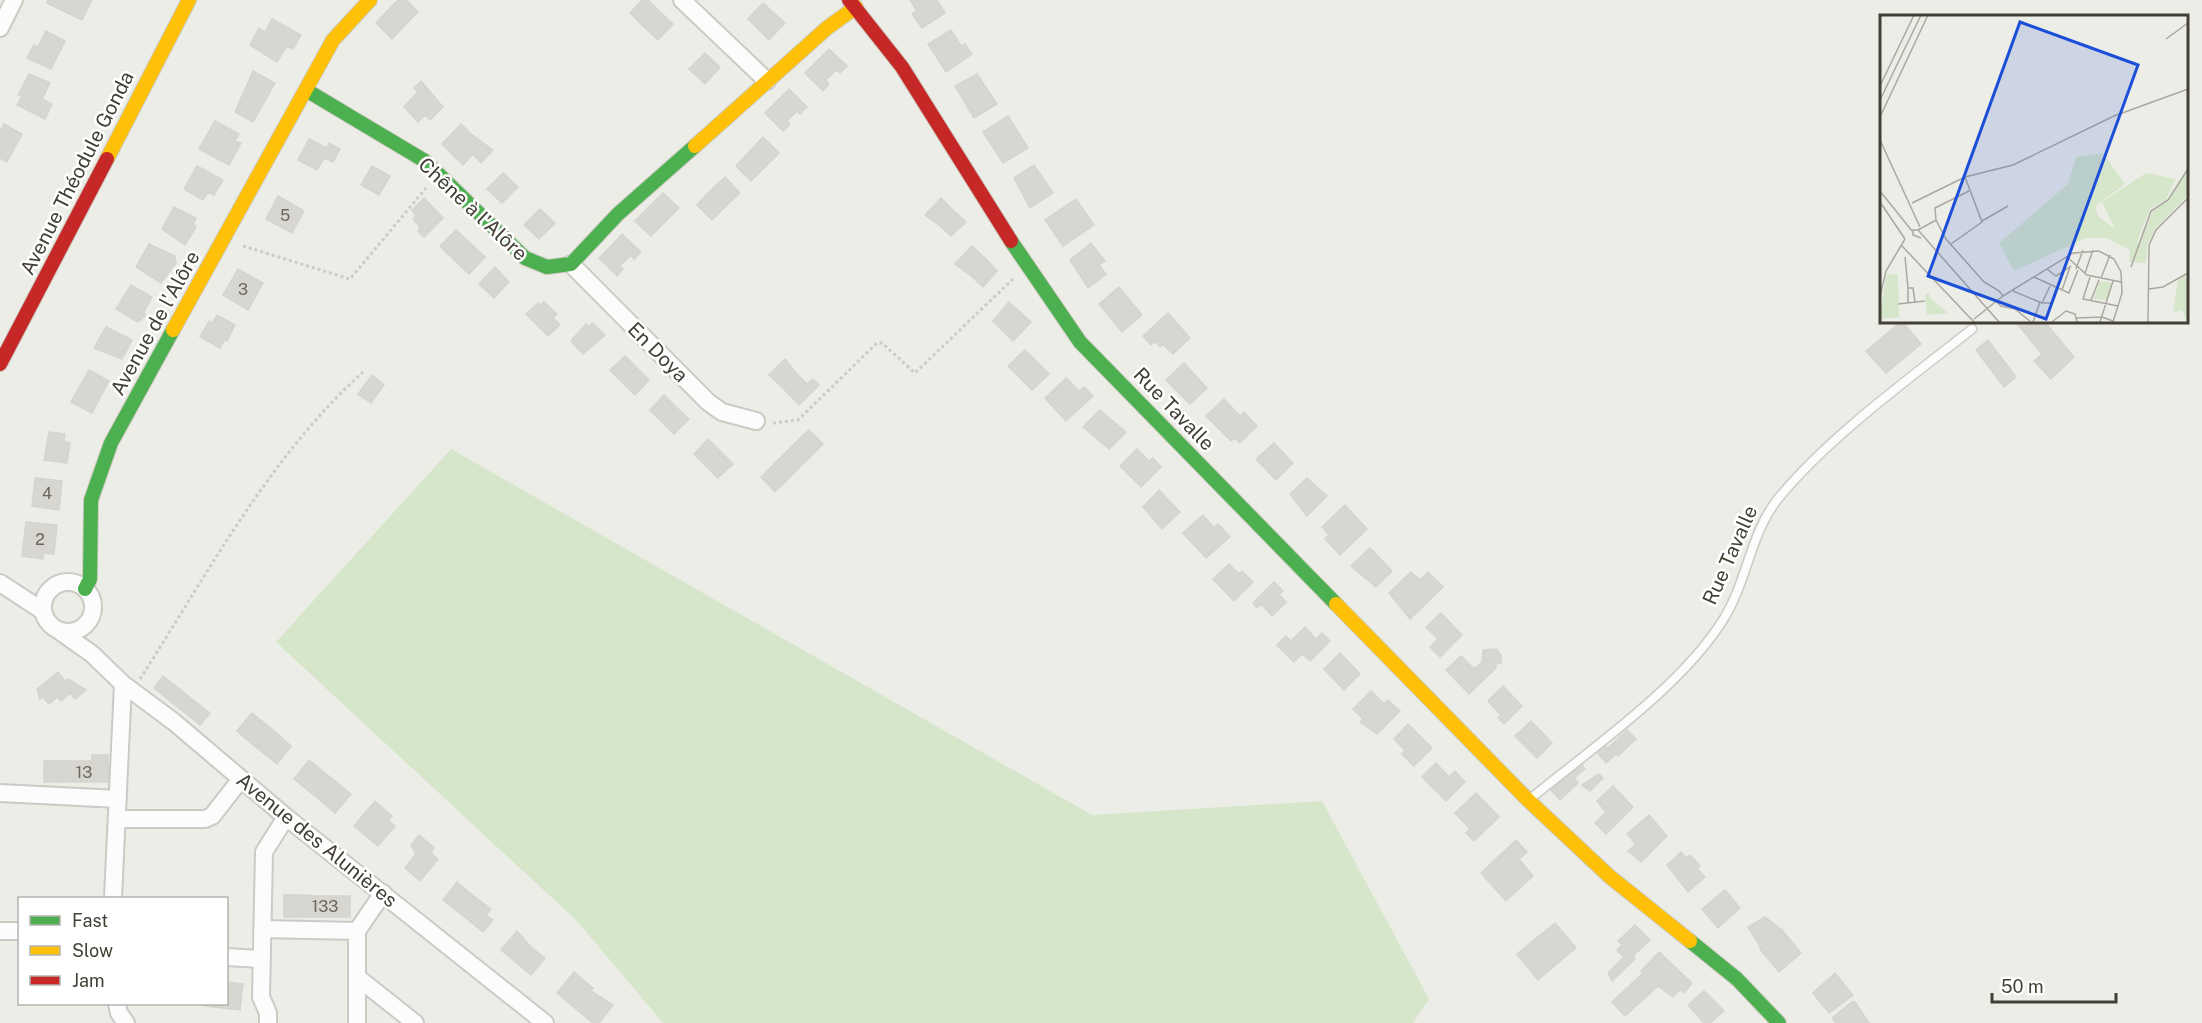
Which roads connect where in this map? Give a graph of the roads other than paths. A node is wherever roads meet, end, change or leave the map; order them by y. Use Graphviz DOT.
graph roads {
  1 [pos="14,0"];
  2 [pos="189,0"];
  3 [pos="370,0"];
  4 [pos="682,0"];
  5 [pos="852,3"];
  6 [pos="0,28"];
  7 [pos="767,81"];
  8 [pos="306,90"];
  9 [pos="571,264"];
  10 [pos="1972,329"];
  11 [pos="0,364"];
  12 [pos="756,422"];
  13 [pos="0,585"];
  14 [pos="85,589"];
  15 [pos="43,611"];
  16 [pos="91,616"];
  17 [pos="58,630"];
  18 [pos="92,654"];
  19 [pos="128,687"];
  20 [pos="242,779"];
  21 [pos="0,793"];
  22 [pos="118,799"];
  23 [pos="1528,800"];
  24 [pos="286,817"];
  25 [pos="117,819"];
  26 [pos="382,893"];
  27 [pos="113,897"];
  28 [pos="262,929"];
  29 [pos="0,931"];
  30 [pos="357,931"];
  31 [pos="18,932"];
  32 [pos="228,957"];
  33 [pos="262,959"];
  34 [pos="357,977"];
  35 [pos="117,1005"];
  36 [pos="525,1016"];
  37 [pos="125,1022"];
  38 [pos="268,1023"];
  39 [pos="357,1023"];
  40 [pos="415,1023"];
  41 [pos="545,1023"];
  42 [pos="1779,1023"];
  1 -- 6 [label="street"];
  2 -- 11 [label="street, Avenue Théodule Gonda"];
  3 -- 8 [label="street"];
  4 -- 7 [label="street"];
  5 -- 7 [label="street"];
  5 -- 23 [label="street, Rue Tavalle"];
  7 -- 9 [label="street"];
  8 -- 9 [label="street, Chêne à l'Alôre"];
  8 -- 14 [label="street, Avenue de l'Alôre"];
  9 -- 12 [label="street, En Doya"];
  10 -- 23 [label="lane, Rue Tavalle"];
  13 -- 15 [label="street, Avenue des Alunières"];
  14 -- 15 [label="street"];
  14 -- 16 [label="street"];
  15 -- 17 [label="street, Avenue des Alunières"];
  16 -- 17 [label="street"];
  16 -- 18 [label="street"];
  17 -- 18 [label="street, Avenue des Alunières"];
  18 -- 19 [label="street, Avenue des Alunières"];
  19 -- 20 [label="street, Avenue des Alunières"];
  19 -- 22 [label="street"];
  20 -- 24 [label="street, Avenue des Alunières"];
  20 -- 25 [label="street"];
  21 -- 22 [label="street"];
  22 -- 25 [label="street"];
  23 -- 42 [label="street, Rue Tavalle"];
  24 -- 26 [label="street, Avenue des Alunières"];
  24 -- 28 [label="street"];
  25 -- 27 [label="street"];
  26 -- 30 [label="street"];
  26 -- 36 [label="street, Avenue des Alunières"];
  28 -- 30 [label="street"];
  28 -- 33 [label="street"];
  29 -- 31 [label="street"];
  30 -- 34 [label="street"];
  32 -- 33 [label="street"];
  33 -- 38 [label="street"];
  34 -- 39 [label="street"];
  34 -- 40 [label="street"];
  35 -- 37 [label="street"];
  36 -- 41 [label="street, Avenue des Alunières"];
}
